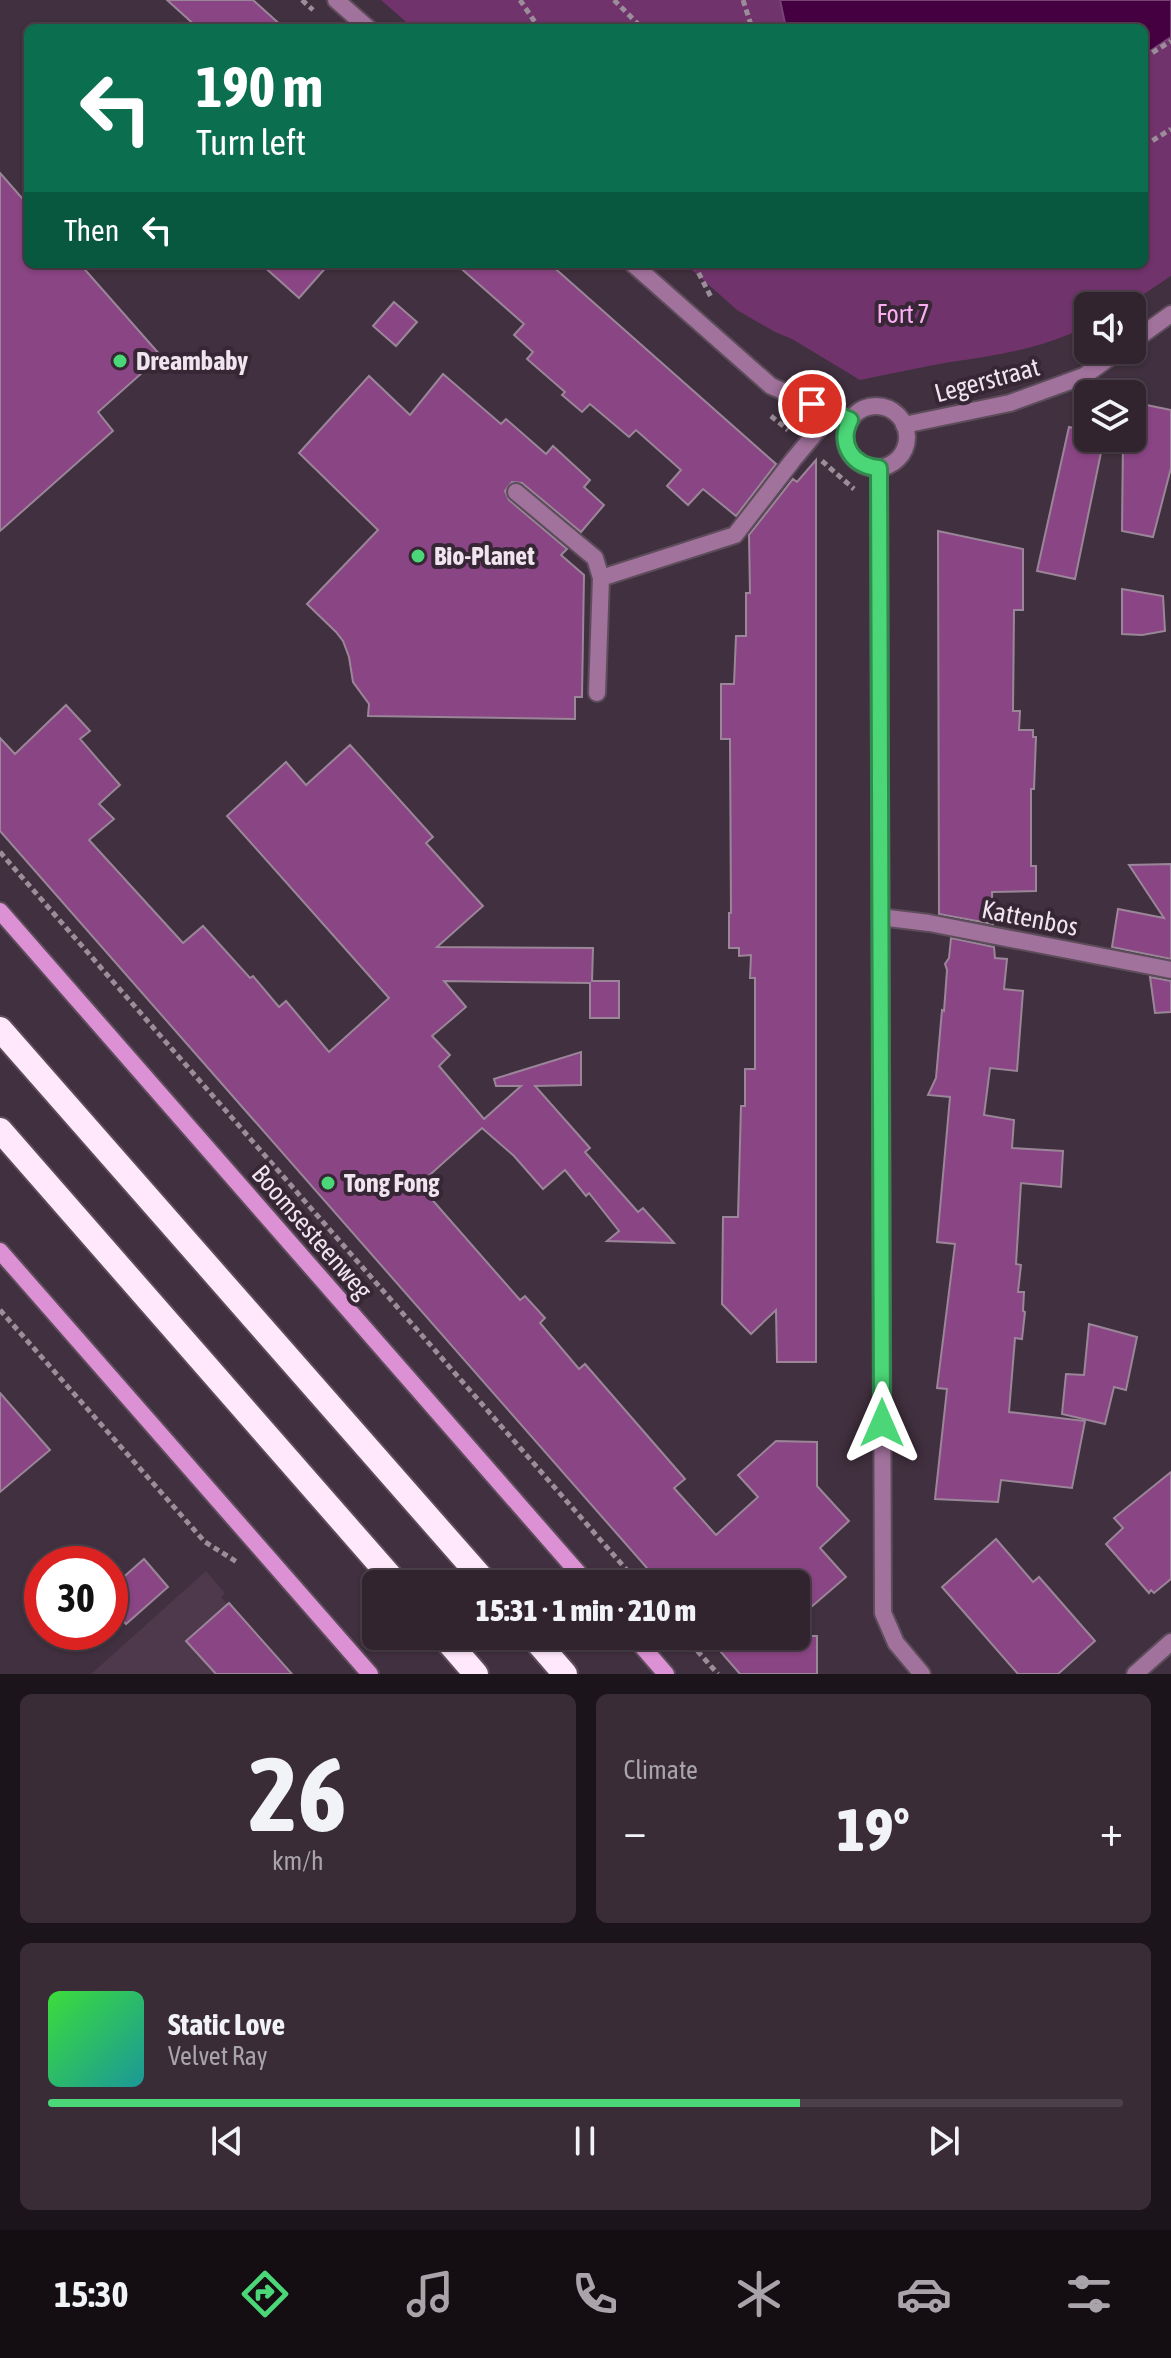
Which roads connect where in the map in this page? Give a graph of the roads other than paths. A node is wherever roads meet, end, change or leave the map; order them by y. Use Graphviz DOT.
graph roads {
  1 [pos="336,0"];
  2 [pos="363,24"];
  3 [pos="638,268"];
  4 [pos="1171,314"];
  5 [pos="1146,332"];
  6 [pos="1101,364"];
  7 [pos="833,412"];
  8 [pos="850,420"];
  9 [pos="904,425"];
  10 [pos="879,468"];
  11 [pos="516,492"];
  12 [pos="601,578"];
  13 [pos="597,693"];
  14 [pos="0,911"];
  15 [pos="880,917"];
  16 [pos="1171,970"];
  17 [pos="0,1029"];
  18 [pos="0,1130"];
  19 [pos="0,1251"];
  20 [pos="385,1570"];
  21 [pos="475,1570"];
  22 [pos="576,1570"];
  23 [pos="1171,1642"];
  24 [pos="455,1650"];
  25 [pos="544,1650"];
  26 [pos="645,1650"];
  27 [pos="370,1674"];
  28 [pos="476,1674"];
  29 [pos="565,1674"];
  30 [pos="666,1674"];
  31 [pos="922,1674"];
  32 [pos="1135,1674"];
  1 -- 2 [label="street"];
  3 -- 7 [label="street"];
  4 -- 5 [label="street"];
  6 -- 9 [label="street, Legerstraat"];
  7 -- 8 [label="street"];
  7 -- 12 [label="street"];
  8 -- 9 [label="street"];
  8 -- 10 [label="street"];
  9 -- 10 [label="street"];
  10 -- 15 [label="street"];
  11 -- 12 [label="street"];
  12 -- 13 [label="street"];
  14 -- 22 [label="main road, Boomsesteenweg"];
  15 -- 16 [label="street, Kattenbos"];
  15 -- 31 [label="street"];
  17 -- 21 [label="highway"];
  18 -- 20 [label="highway"];
  19 -- 27 [label="main road"];
  23 -- 32 [label="street"];
  24 -- 28 [label="highway"];
  25 -- 29 [label="highway"];
  26 -- 30 [label="main road"];
}
